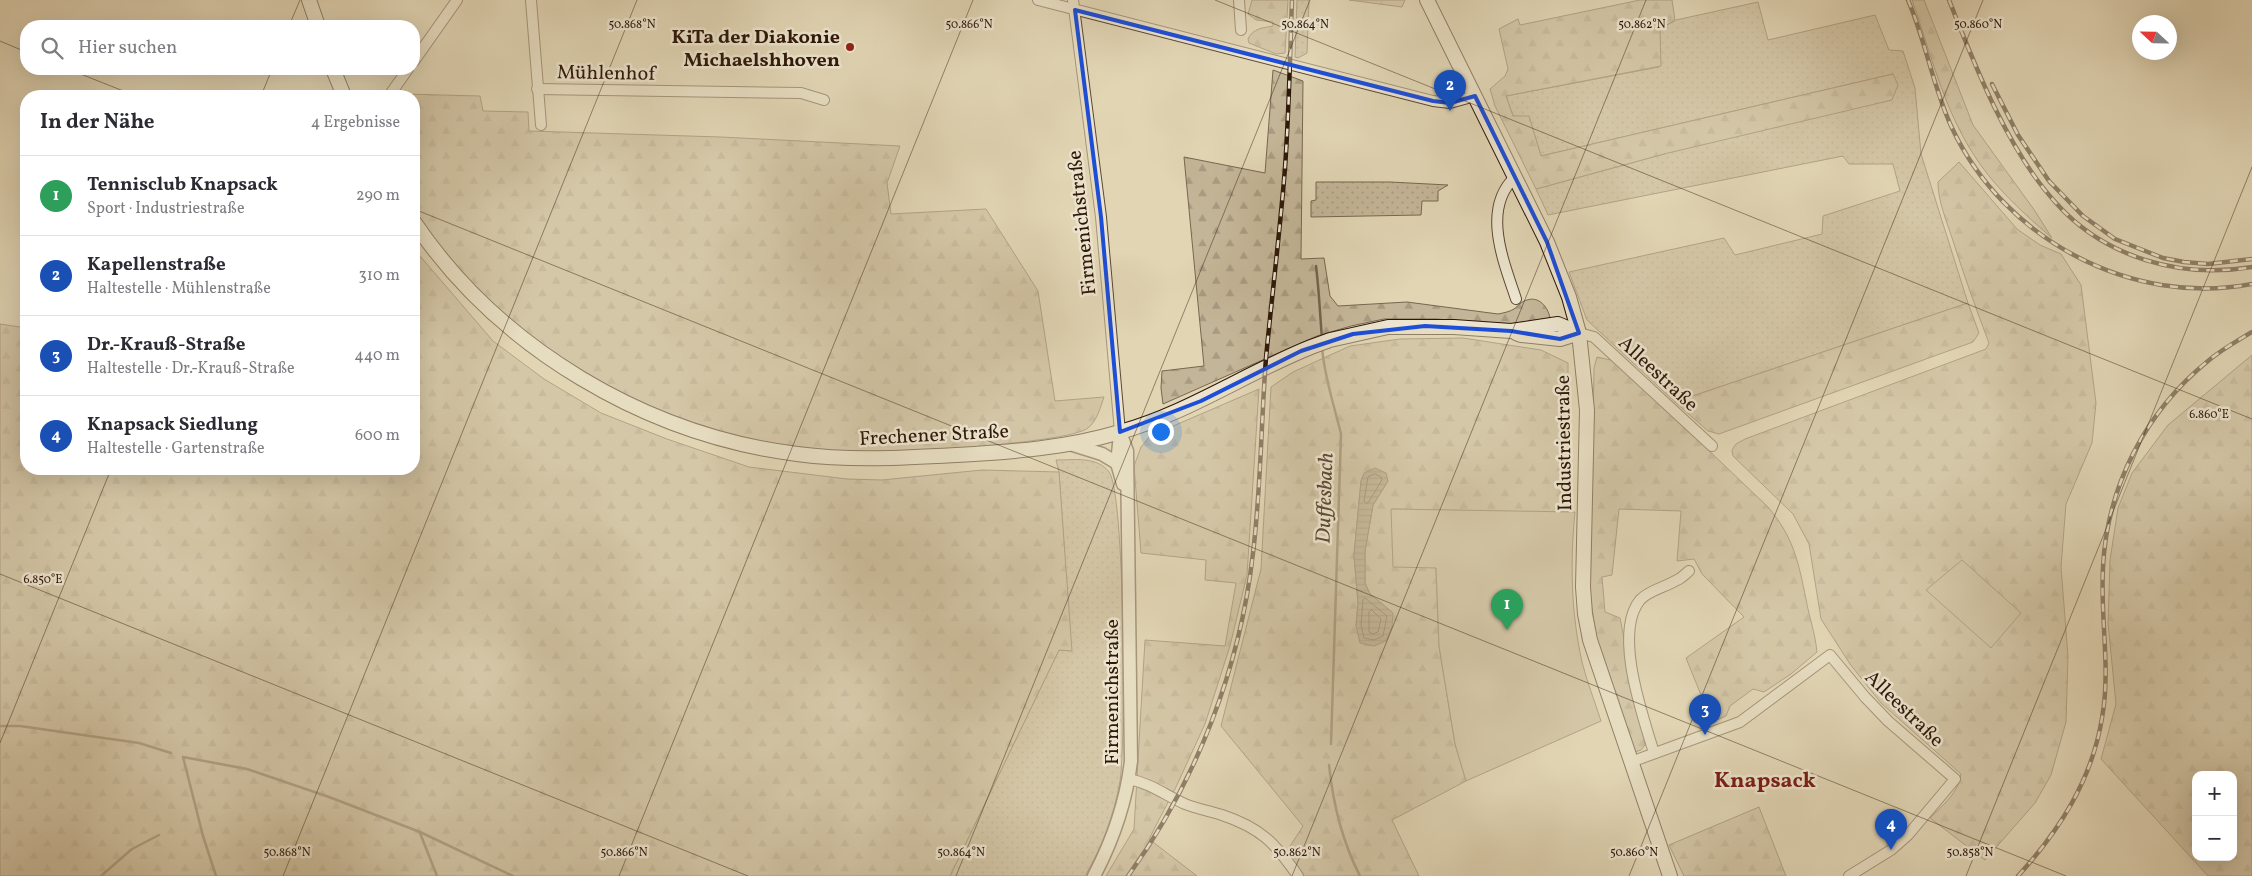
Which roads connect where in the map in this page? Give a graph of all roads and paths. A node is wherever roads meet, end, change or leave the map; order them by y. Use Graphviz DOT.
graph roads {
  1 [pos="310,0"];
  2 [pos="457,0"];
  3 [pos="531,0"];
  4 [pos="1038,0"];
  5 [pos="1238,0"];
  6 [pos="1427,0"];
  7 [pos="1074,5"];
  8 [pos="316,20"];
  9 [pos="1241,30"];
  10 [pos="420,52"];
  11 [pos="336,75"];
  12 [pos="404,75"];
  13 [pos="537,89"];
  14 [pos="342,90"];
  15 [pos="393,90"];
  16 [pos="1476,96"];
  17 [pos="824,100"];
  18 [pos="541,125"];
  19 [pos="1515,177"];
  20 [pos="420,230"];
  21 [pos="1516,299"];
  22 [pos="1579,333"];
  23 [pos="1120,432"];
  24 [pos="1070,444"];
  25 [pos="1712,446"];
  26 [pos="1117,463"];
  27 [pos="1128,501"];
  28 [pos="1689,570"];
  29 [pos="1654,753"];
  30 [pos="1631,762"];
  31 [pos="1129,779"];
  32 [pos="1094,876"];
  33 [pos="1298,876"];
  34 [pos="1670,876"];
  35 [pos="1849,876"];
  1 -- 8 [label="main road"];
  2 -- 10 [label="street"];
  3 -- 13 [label="street"];
  4 -- 7 [label="street"];
  5 -- 9 [label="street"];
  6 -- 16 [label="main road, Industriestraße"];
  7 -- 16 [label="street"];
  7 -- 23 [label="street, Firmenichstraße"];
  11 -- 14 [label="main road"];
  12 -- 15 [label="street"];
  13 -- 17 [label="street, Mühlenhof"];
  13 -- 18 [label="street"];
  16 -- 19 [label="main road, Industriestraße"];
  19 -- 21 [label="street"];
  19 -- 22 [label="main road, Industriestraße"];
  20 -- 24 [label="main road, Frechener Straße"];
  22 -- 23 [label="main road, Frechener Straße"];
  22 -- 25 [label="street, Alleestraße"];
  22 -- 30 [label="main road, Industriestraße"];
  23 -- 24 [label="main road, Frechener Straße"];
  23 -- 26 [label="street, Firmenichstraße"];
  23 -- 27 [label="street, Firmenichstraße"];
  24 -- 26 [label="street"];
  26 -- 27 [label="street, Firmenichstraße"];
  27 -- 31 [label="street, Firmenichstraße"];
  28 -- 29 [label="street"];
  29 -- 30 [label="street"];
  29 -- 35 [label="street, Alleestraße"];
  30 -- 34 [label="main road, Industriestraße"];
  31 -- 32 [label="street, Firmenichstraße"];
  31 -- 33 [label="street"];
}
